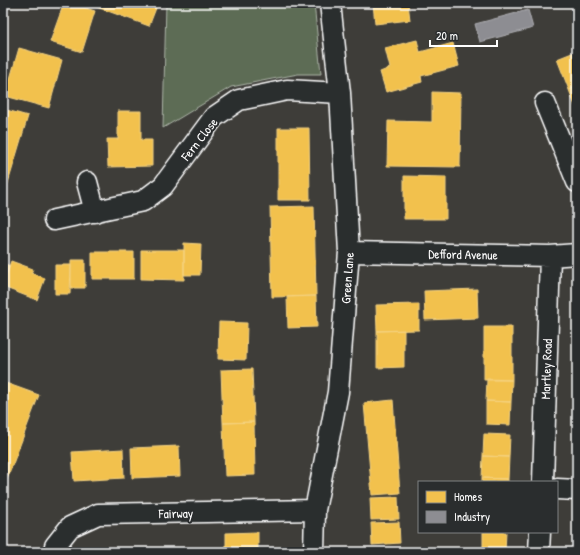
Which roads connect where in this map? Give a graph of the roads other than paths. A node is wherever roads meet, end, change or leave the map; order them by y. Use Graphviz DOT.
graph roads {
  1 [pos="330,3"];
  2 [pos="340,93"];
  3 [pos="545,103"];
  4 [pos="87,182"];
  5 [pos="577,182"];
  6 [pos="94,212"];
  7 [pos="54,220"];
  8 [pos="349,252"];
  9 [pos="577,254"];
  10 [pos="550,256"];
  11 [pos="543,481"];
  12 [pos="558,489"];
  13 [pos="577,490"];
  14 [pos="315,510"];
  15 [pos="540,533"];
  16 [pos="54,552"];
  17 [pos="314,552"];
  18 [pos="539,552"];
  1 -- 2 [label="street, Green Lane"];
  2 -- 6 [label="street, Fern Close"];
  2 -- 8 [label="street, Green Lane"];
  3 -- 5 [label="street"];
  4 -- 6 [label="street"];
  6 -- 7 [label="street, Fern Close"];
  8 -- 10 [label="street, Defford Avenue"];
  8 -- 14 [label="street, Green Lane"];
  9 -- 10 [label="street, Defford Avenue"];
  10 -- 11 [label="street, Martley Road"];
  12 -- 13 [label="street"];
  14 -- 16 [label="street, Fairway"];
  14 -- 17 [label="street, Green Lane"];
  15 -- 18 [label="street"];
}
